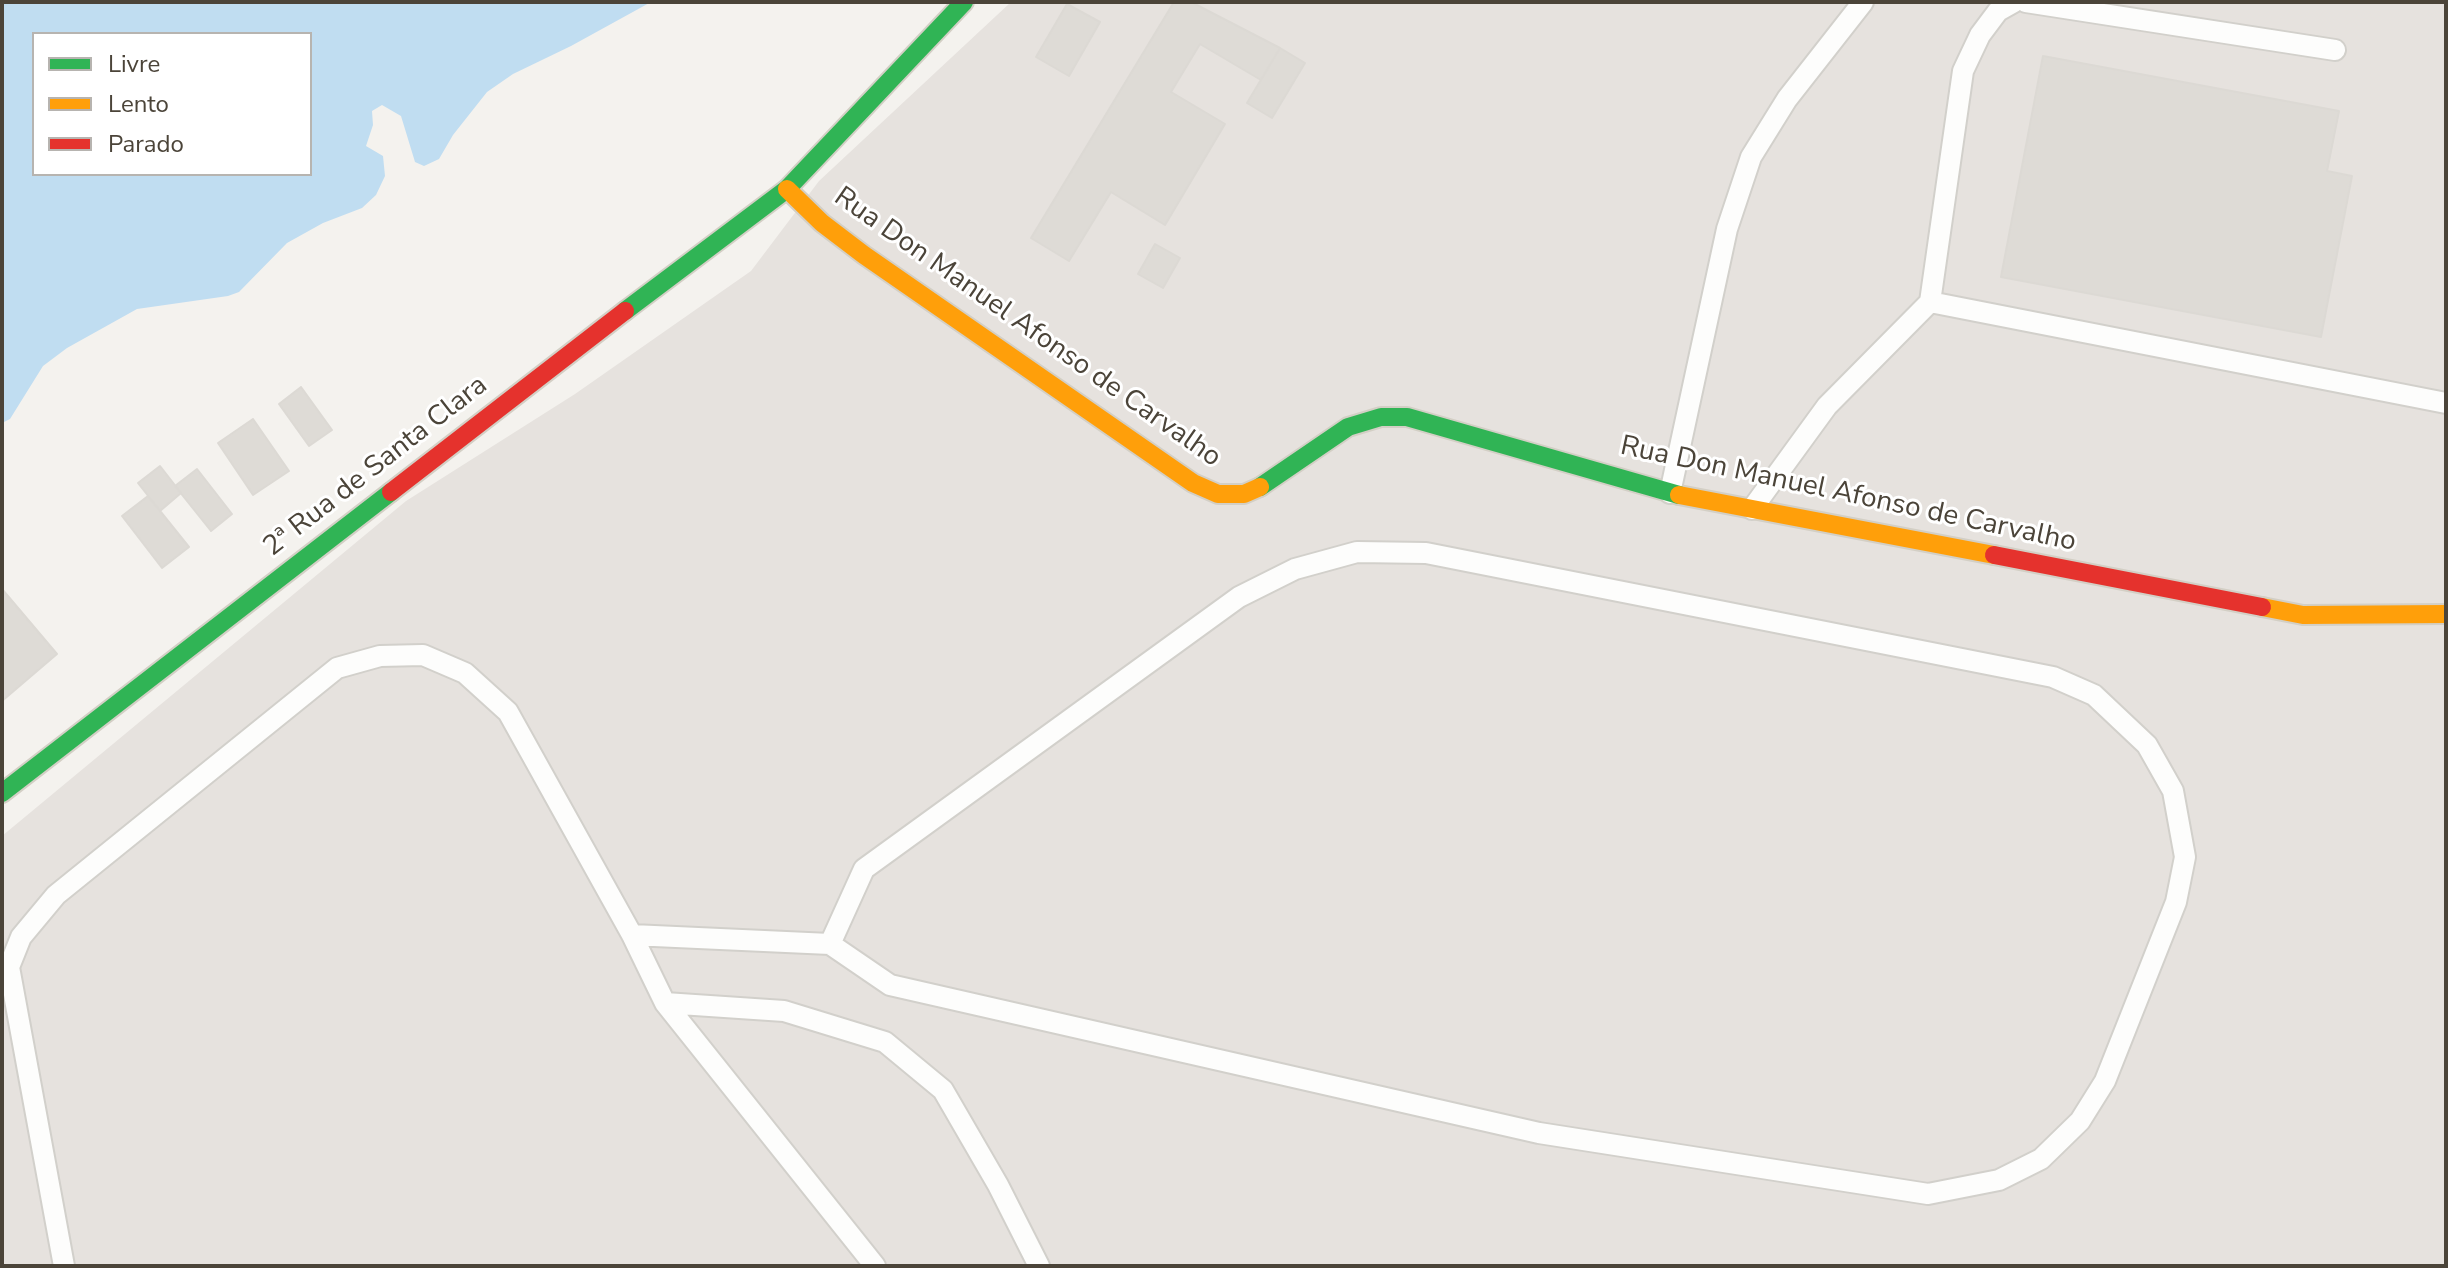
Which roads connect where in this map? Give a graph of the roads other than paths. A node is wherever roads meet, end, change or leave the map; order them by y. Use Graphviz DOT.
graph roads {
  1 [pos="964,2"];
  2 [pos="1863,2"];
  3 [pos="2014,2"];
  4 [pos="2026,2"];
  5 [pos="2335,50"];
  6 [pos="787,189"];
  7 [pos="1930,302"];
  8 [pos="2446,403"];
  9 [pos="1670,493"];
  10 [pos="1752,509"];
  11 [pos="2446,614"];
  12 [pos="2,793"];
  13 [pos="632,935"];
  14 [pos="830,944"];
  15 [pos="665,1003"];
  16 [pos="64,1266"];
  17 [pos="875,1266"];
  18 [pos="1039,1266"];
  1 -- 6 [label="street, 2ª Rua de Santa Clara"];
  2 -- 9 [label="lane"];
  3 -- 7 [label="lane"];
  4 -- 5 [label="lane"];
  6 -- 9 [label="street, Rua Don Manuel Afonso de Carvalho"];
  6 -- 12 [label="street, 2ª Rua de Santa Clara"];
  7 -- 8 [label="lane"];
  7 -- 10 [label="lane"];
  9 -- 10 [label="street, Rua Don Manuel Afonso de Carvalho"];
  10 -- 11 [label="street, Rua Don Manuel Afonso de Carvalho"];
  13 -- 14 [label="lane"];
  13 -- 15 [label="lane"];
  13 -- 16 [label="lane"];
  14 -- 14 [label="lane"];
  15 -- 17 [label="lane"];
  15 -- 18 [label="lane"];
}
